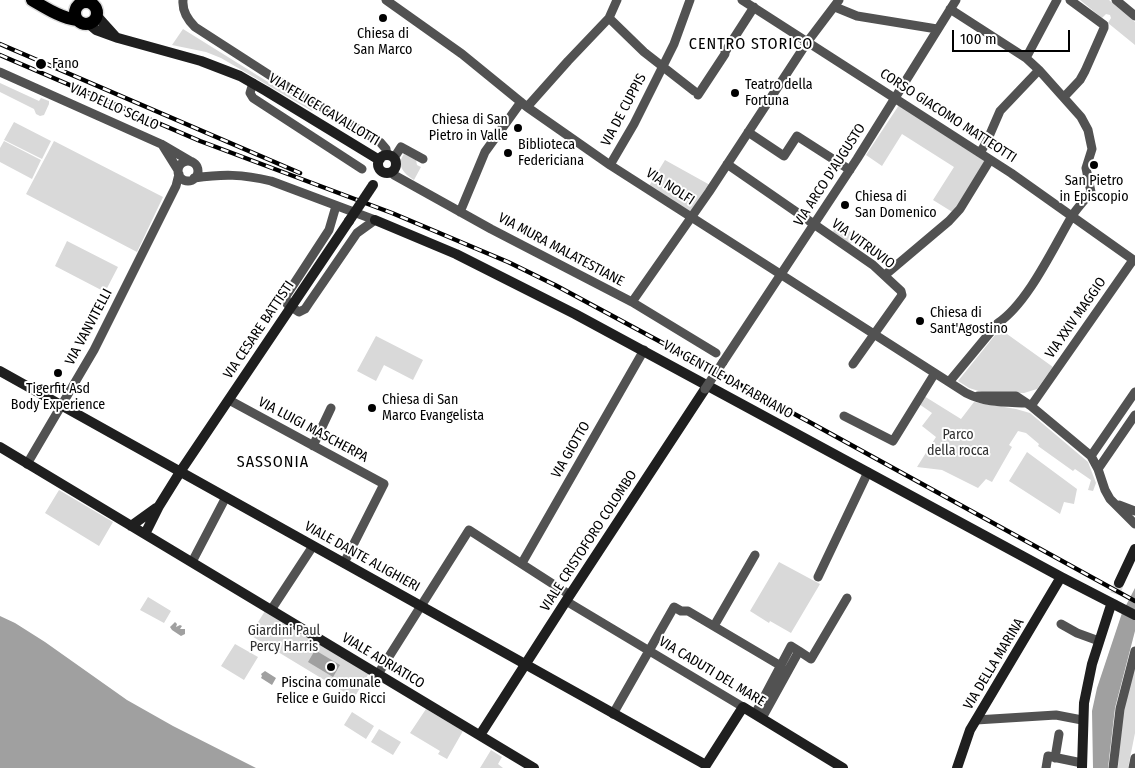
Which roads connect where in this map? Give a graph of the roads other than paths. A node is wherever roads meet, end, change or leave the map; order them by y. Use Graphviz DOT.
graph roads {
  1 [pos="183,0"];
  2 [pos="386,0"];
  3 [pos="617,0"];
  4 [pos="690,0"];
  5 [pos="742,0"];
  6 [pos="956,0"];
  7 [pos="1057,0"];
  8 [pos="1070,0"];
  9 [pos="1116,0"];
  10 [pos="84,2"];
  11 [pos="38,3"];
  12 [pos="837,4"];
  13 [pos="754,7"];
  14 [pos="950,9"];
  15 [pos="92,14"];
  16 [pos="1135,16"];
  17 [pos="610,18"];
  18 [pos="937,29"];
  19 [pos="808,41"];
  20 [pos="1026,58"];
  21 [pos="662,67"];
  22 [pos="1039,70"];
  23 [pos="0,72"];
  24 [pos="254,83"];
  25 [pos="1064,97"];
  26 [pos="896,98"];
  27 [pos="524,105"];
  28 [pos="748,132"];
  29 [pos="161,144"];
  30 [pos="980,153"];
  31 [pos="387,157"];
  32 [pos="423,159"];
  33 [pos="990,160"];
  34 [pos="193,163"];
  35 [pos="727,164"];
  36 [pos="610,165"];
  37 [pos="362,168"];
  38 [pos="850,170"];
  39 [pos="388,171"];
  40 [pos="178,172"];
  41 [pos="216,175"];
  42 [pos="192,180"];
  43 [pos="169,199"];
  44 [pos="336,206"];
  45 [pos="460,212"];
  46 [pos="1072,216"];
  47 [pos="691,217"];
  48 [pos="375,220"];
  49 [pos="814,225"];
  50 [pos="1134,261"];
  51 [pos="782,275"];
  52 [pos="885,275"];
  53 [pos="632,302"];
  54 [pos="290,307"];
  55 [pos="874,334"];
  56 [pos="644,350"];
  57 [pos="716,353"];
  58 [pos="723,362"];
  59 [pos="853,364"];
  60 [pos="0,371"];
  61 [pos="935,373"];
  62 [pos="949,382"];
  63 [pos="705,388"];
  64 [pos="1135,392"];
  65 [pos="229,400"];
  66 [pos="1028,404"];
  67 [pos="61,405"];
  68 [pos="331,408"];
  69 [pos="844,416"];
  70 [pos="1135,416"];
  71 [pos="313,446"];
  72 [pos="0,447"];
  73 [pos="1091,456"];
  74 [pos="27,464"];
  75 [pos="1098,469"];
  76 [pos="180,471"];
  77 [pos="868,472"];
  78 [pos="226,497"];
  79 [pos="1114,504"];
  80 [pos="159,506"];
  81 [pos="1135,511"];
  82 [pos="1135,524"];
  83 [pos="131,526"];
  84 [pos="146,534"];
  85 [pos="313,546"];
  86 [pos="1135,549"];
  87 [pos="755,555"];
  88 [pos="192,562"];
  89 [pos="344,563"];
  90 [pos="522,563"];
  91 [pos="818,577"];
  92 [pos="1062,577"];
  93 [pos="1119,583"];
  94 [pos="568,598"];
  95 [pos="847,598"];
  96 [pos="421,606"];
  97 [pos="1113,606"];
  98 [pos="271,610"];
  99 [pos="1135,615"];
  100 [pos="1061,624"];
  101 [pos="714,626"];
  102 [pos="1099,641"];
  103 [pos="649,650"];
  104 [pos="799,651"];
  105 [pos="1135,651"];
  106 [pos="525,665"];
  107 [pos="780,666"];
  108 [pos="378,674"];
  109 [pos="743,707"];
  110 [pos="613,714"];
  111 [pos="758,716"];
  112 [pos="976,720"];
  113 [pos="1082,720"];
  114 [pos="1059,734"];
  115 [pos="480,735"];
  116 [pos="1055,758"];
  117 [pos="1135,758"];
  118 [pos="1082,765"];
  119 [pos="707,767"];
  120 [pos="534,768"];
  121 [pos="843,768"];
  122 [pos="957,768"];
  123 [pos="1046,768"];
  124 [pos="1114,768"];
  125 [pos="1133,768"];
  1 -- 31 [label="street"];
  2 -- 27 [label="street, VIA NOLFI"];
  3 -- 17 [label="street"];
  4 -- 21 [label="street, VIA DE CUPPIS"];
  5 -- 13 [label="street, CORSO GIACOMO MATTEOTTI"];
  6 -- 14 [label="street, VIA ARCO D'AUGUSTO"];
  7 -- 20 [label="street"];
  8 -- 25 [label="street"];
  9 -- 16 [label="street"];
  10 -- 11 [label="main road"];
  10 -- 15 [label="main road"];
  10 -- 15 [label="main road"];
  11 -- 15 [label="main road"];
  12 -- 18 [label="street"];
  12 -- 19 [label="street"];
  13 -- 19 [label="street, CORSO GIACOMO MATTEOTTI"];
  13 -- 21 [label="street"];
  14 -- 18 [label="street, VIA ARCO D'AUGUSTO"];
  14 -- 20 [label="street"];
  15 -- 24 [label="street, VIA FELICE CAVALLOTTI"];
  17 -- 21 [label="street"];
  17 -- 27 [label="street"];
  18 -- 26 [label="street, VIA ARCO D'AUGUSTO"];
  19 -- 26 [label="street, CORSO GIACOMO MATTEOTTI"];
  19 -- 28 [label="street"];
  20 -- 22 [label="street"];
  21 -- 36 [label="street, VIA DE CUPPIS"];
  22 -- 25 [label="street"];
  22 -- 30 [label="street"];
  23 -- 29 [label="street, VIA DELLO SCALO"];
  24 -- 31 [label="street, VIA FELICE CAVALLOTTI"];
  24 -- 37 [label="street, VIA FELICE CAVALLOTTI"];
  25 -- 46 [label="street"];
  26 -- 30 [label="street, CORSO GIACOMO MATTEOTTI"];
  26 -- 38 [label="street, VIA ARCO D'AUGUSTO"];
  27 -- 36 [label="street, VIA NOLFI"];
  27 -- 45 [label="street"];
  28 -- 35 [label="street"];
  28 -- 38 [label="street"];
  29 -- 34 [label="street, VIA DELLO SCALO"];
  29 -- 40 [label="street, VIA DELLO SCALO"];
  30 -- 33 [label="street, CORSO GIACOMO MATTEOTTI"];
  31 -- 32 [label="street"];
  31 -- 39 [label="street"];
  31 -- 39 [label="street"];
  33 -- 46 [label="street, CORSO GIACOMO MATTEOTTI"];
  33 -- 52 [label="street"];
  34 -- 40 [label="street"];
  34 -- 41 [label="street, VIA GENTILE DA FABRIANO"];
  34 -- 42 [label="street"];
  35 -- 47 [label="street"];
  35 -- 49 [label="street, VIA VITRUVIO"];
  36 -- 47 [label="street, VIA NOLFI"];
  38 -- 49 [label="street, VIA ARCO D'AUGUSTO"];
  39 -- 45 [label="street, VIA MURA MALATESTIANE"];
  39 -- 54 [label="street, VIA CESARE BATTISTI, bridge"];
  40 -- 42 [label="street"];
  40 -- 43 [label="street, VIA VANVITELLI"];
  41 -- 42 [label="street, VIA GENTILE DA FABRIANO"];
  41 -- 44 [label="street, VIA GENTILE DA FABRIANO"];
  42 -- 43 [label="street, VIA VANVITELLI"];
  43 -- 67 [label="street, VIA VANVITELLI"];
  44 -- 48 [label="street, VIA GENTILE DA FABRIANO"];
  44 -- 54 [label="street"];
  45 -- 53 [label="street, VIA MURA MALATESTIANE"];
  46 -- 50 [label="street, CORSO GIACOMO MATTEOTTI"];
  46 -- 62 [label="street"];
  47 -- 51 [label="street, VIA NOLFI"];
  47 -- 53 [label="street"];
  48 -- 54 [label="street"];
  48 -- 56 [label="street, VIA GENTILE DA FABRIANO"];
  49 -- 51 [label="street, VIA ARCO D'AUGUSTO"];
  49 -- 52 [label="street, VIA VITRUVIO"];
  50 -- 66 [label="street, VIA XXIV MAGGIO"];
  51 -- 55 [label="street, VIA NOLFI"];
  51 -- 58 [label="street, VIA ARCO D'AUGUSTO"];
  52 -- 55 [label="street, VIA VITRUVIO"];
  53 -- 57 [label="street, VIA MURA MALATESTIANE"];
  54 -- 65 [label="street, VIA CESARE BATTISTI"];
  55 -- 59 [label="street"];
  55 -- 61 [label="street, VIA NOLFI"];
  56 -- 77 [label="street, VIA GENTILE DA FABRIANO"];
  56 -- 90 [label="street, VIA GIOTTO"];
  58 -- 63 [label="street, VIALE CRISTOFORO COLOMBO, bridge"];
  60 -- 67 [label="street, VIALE DANTE ALIGHIERI"];
  61 -- 62 [label="street, VIA NOLFI"];
  61 -- 69 [label="street"];
  62 -- 66 [label="street, VIA NOLFI"];
  63 -- 94 [label="street, VIALE CRISTOFORO COLOMBO"];
  64 -- 73 [label="street"];
  65 -- 71 [label="street, VIA LUIGI MASCHERPA"];
  65 -- 76 [label="street, VIA CESARE BATTISTI"];
  66 -- 73 [label="street"];
  67 -- 74 [label="street, VIA VANVITELLI"];
  67 -- 76 [label="street, VIALE DANTE ALIGHIERI"];
  68 -- 71 [label="street"];
  70 -- 75 [label="street"];
  71 -- 89 [label="street, VIA LUIGI MASCHERPA"];
  72 -- 74 [label="street, VIALE ADRIATICO"];
  73 -- 75 [label="street"];
  74 -- 83 [label="street, VIALE ADRIATICO"];
  75 -- 79 [label="street"];
  76 -- 78 [label="street, VIALE DANTE ALIGHIERI"];
  76 -- 80 [label="street, VIA CESARE BATTISTI"];
  77 -- 91 [label="street"];
  77 -- 92 [label="street, VIA GENTILE DA FABRIANO"];
  78 -- 85 [label="street, VIALE DANTE ALIGHIERI"];
  78 -- 88 [label="street"];
  79 -- 81 [label="street"];
  79 -- 82 [label="street"];
  80 -- 83 [label="street, VIA CESARE BATTISTI"];
  80 -- 84 [label="street, VIA CESARE BATTISTI"];
  83 -- 84 [label="street, VIALE ADRIATICO"];
  84 -- 88 [label="street, VIALE ADRIATICO"];
  85 -- 89 [label="street, VIALE DANTE ALIGHIERI"];
  85 -- 98 [label="street"];
  86 -- 93 [label="street"];
  87 -- 101 [label="street"];
  88 -- 98 [label="street, VIALE ADRIATICO"];
  89 -- 96 [label="street, VIALE DANTE ALIGHIERI"];
  90 -- 94 [label="street, VIA CADUTI DEL MARE"];
  90 -- 96 [label="street, VIA CADUTI DEL MARE"];
  92 -- 97 [label="street, VIA GENTILE DA FABRIANO"];
  92 -- 112 [label="street, VIA DELLA MARINA"];
  94 -- 103 [label="street, VIA CADUTI DEL MARE"];
  94 -- 106 [label="street, VIALE CRISTOFORO COLOMBO"];
  95 -- 104 [label="street"];
  96 -- 106 [label="street, VIALE DANTE ALIGHIERI"];
  96 -- 108 [label="street"];
  97 -- 99 [label="street, VIA GENTILE DA FABRIANO"];
  97 -- 102 [label="street"];
  98 -- 108 [label="street, VIALE ADRIATICO"];
  100 -- 102 [label="street"];
  101 -- 103 [label="street"];
  101 -- 107 [label="street"];
  102 -- 113 [label="street"];
  103 -- 109 [label="street, VIA CADUTI DEL MARE"];
  103 -- 110 [label="street"];
  104 -- 107 [label="street"];
  104 -- 111 [label="street"];
  105 -- 124 [label="street"];
  106 -- 110 [label="street, VIALE DANTE ALIGHIERI"];
  106 -- 115 [label="street, VIALE CRISTOFORO COLOMBO"];
  107 -- 111 [label="street"];
  108 -- 115 [label="street, VIALE ADRIATICO"];
  109 -- 111 [label="street, VIA CADUTI DEL MARE"];
  109 -- 119 [label="street"];
  110 -- 119 [label="street, VIALE DANTE ALIGHIERI"];
  111 -- 121 [label="street, VIA CADUTI DEL MARE"];
  112 -- 113 [label="street"];
  112 -- 122 [label="street, VIA DELLA MARINA"];
  113 -- 118 [label="street"];
  114 -- 116 [label="street"];
  115 -- 120 [label="street, VIALE ADRIATICO"];
  116 -- 118 [label="street"];
  116 -- 123 [label="street"];
  117 -- 125 [label="street"];
}
